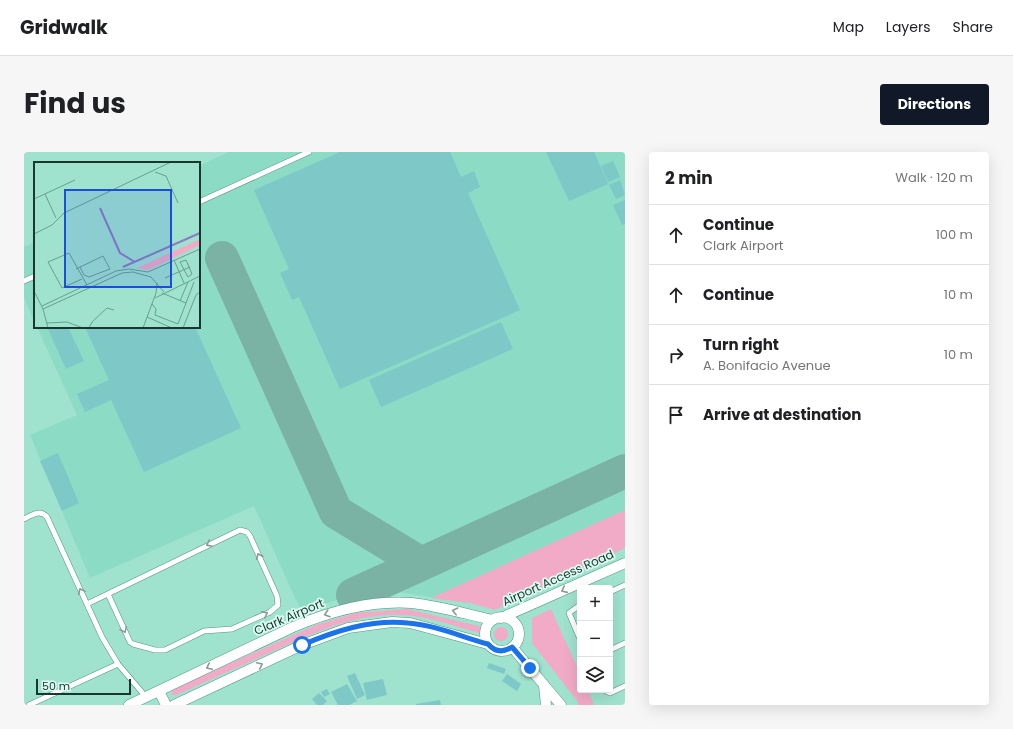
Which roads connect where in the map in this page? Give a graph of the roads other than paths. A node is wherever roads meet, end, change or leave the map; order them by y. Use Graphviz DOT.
graph roads {
  1 [pos="310,152"];
  2 [pos="200,202"];
  3 [pos="34,276"];
  4 [pos="24,281"];
  5 [pos="24,519"];
  6 [pos="625,563"];
  7 [pos="625,585"];
  8 [pos="613,591"];
  9 [pos="108,594"];
  10 [pos="87,604"];
  11 [pos="577,607"];
  12 [pos="497,619"];
  13 [pos="577,631"];
  14 [pos="625,643"];
  15 [pos="488,644"];
  16 [pos="512,647"];
  17 [pos="613,649"];
  18 [pos="118,664"];
  19 [pos="544,686"];
  20 [pos="625,686"];
  21 [pos="159,691"];
  22 [pos="613,692"];
  23 [pos="146,697"];
  24 [pos="29,705"];
  25 [pos="129,705"];
  26 [pos="166,705"];
  27 [pos="174,705"];
  28 [pos="546,705"];
  29 [pos="560,705"];
  1 -- 2 [label="lane"];
  3 -- 4 [label="lane"];
  10 -- 5 [label="lane, one-way"];
  6 -- 12 [label="street, Airport Access Road, one-way"];
  7 -- 8 [label="lane"];
  9 -- 9 [label="lane, one-way"];
  9 -- 10 [label="lane"];
  10 -- 18 [label="lane"];
  11 -- 13 [label="lane"];
  12 -- 15 [label="street"];
  12 -- 16 [label="street"];
  12 -- 21 [label="street, Clark Airport, one-way"];
  14 -- 17 [label="lane"];
  15 -- 16 [label="street"];
  27 -- 15 [label="street, one-way"];
  16 -- 19 [label="street"];
  18 -- 23 [label="lane"];
  18 -- 24 [label="lane"];
  19 -- 28 [label="street"];
  19 -- 29 [label="street"];
  20 -- 22 [label="lane"];
  21 -- 23 [label="street, Clark Airport"];
  21 -- 26 [label="street"];
  23 -- 25 [label="street, Clark Airport"];
}
